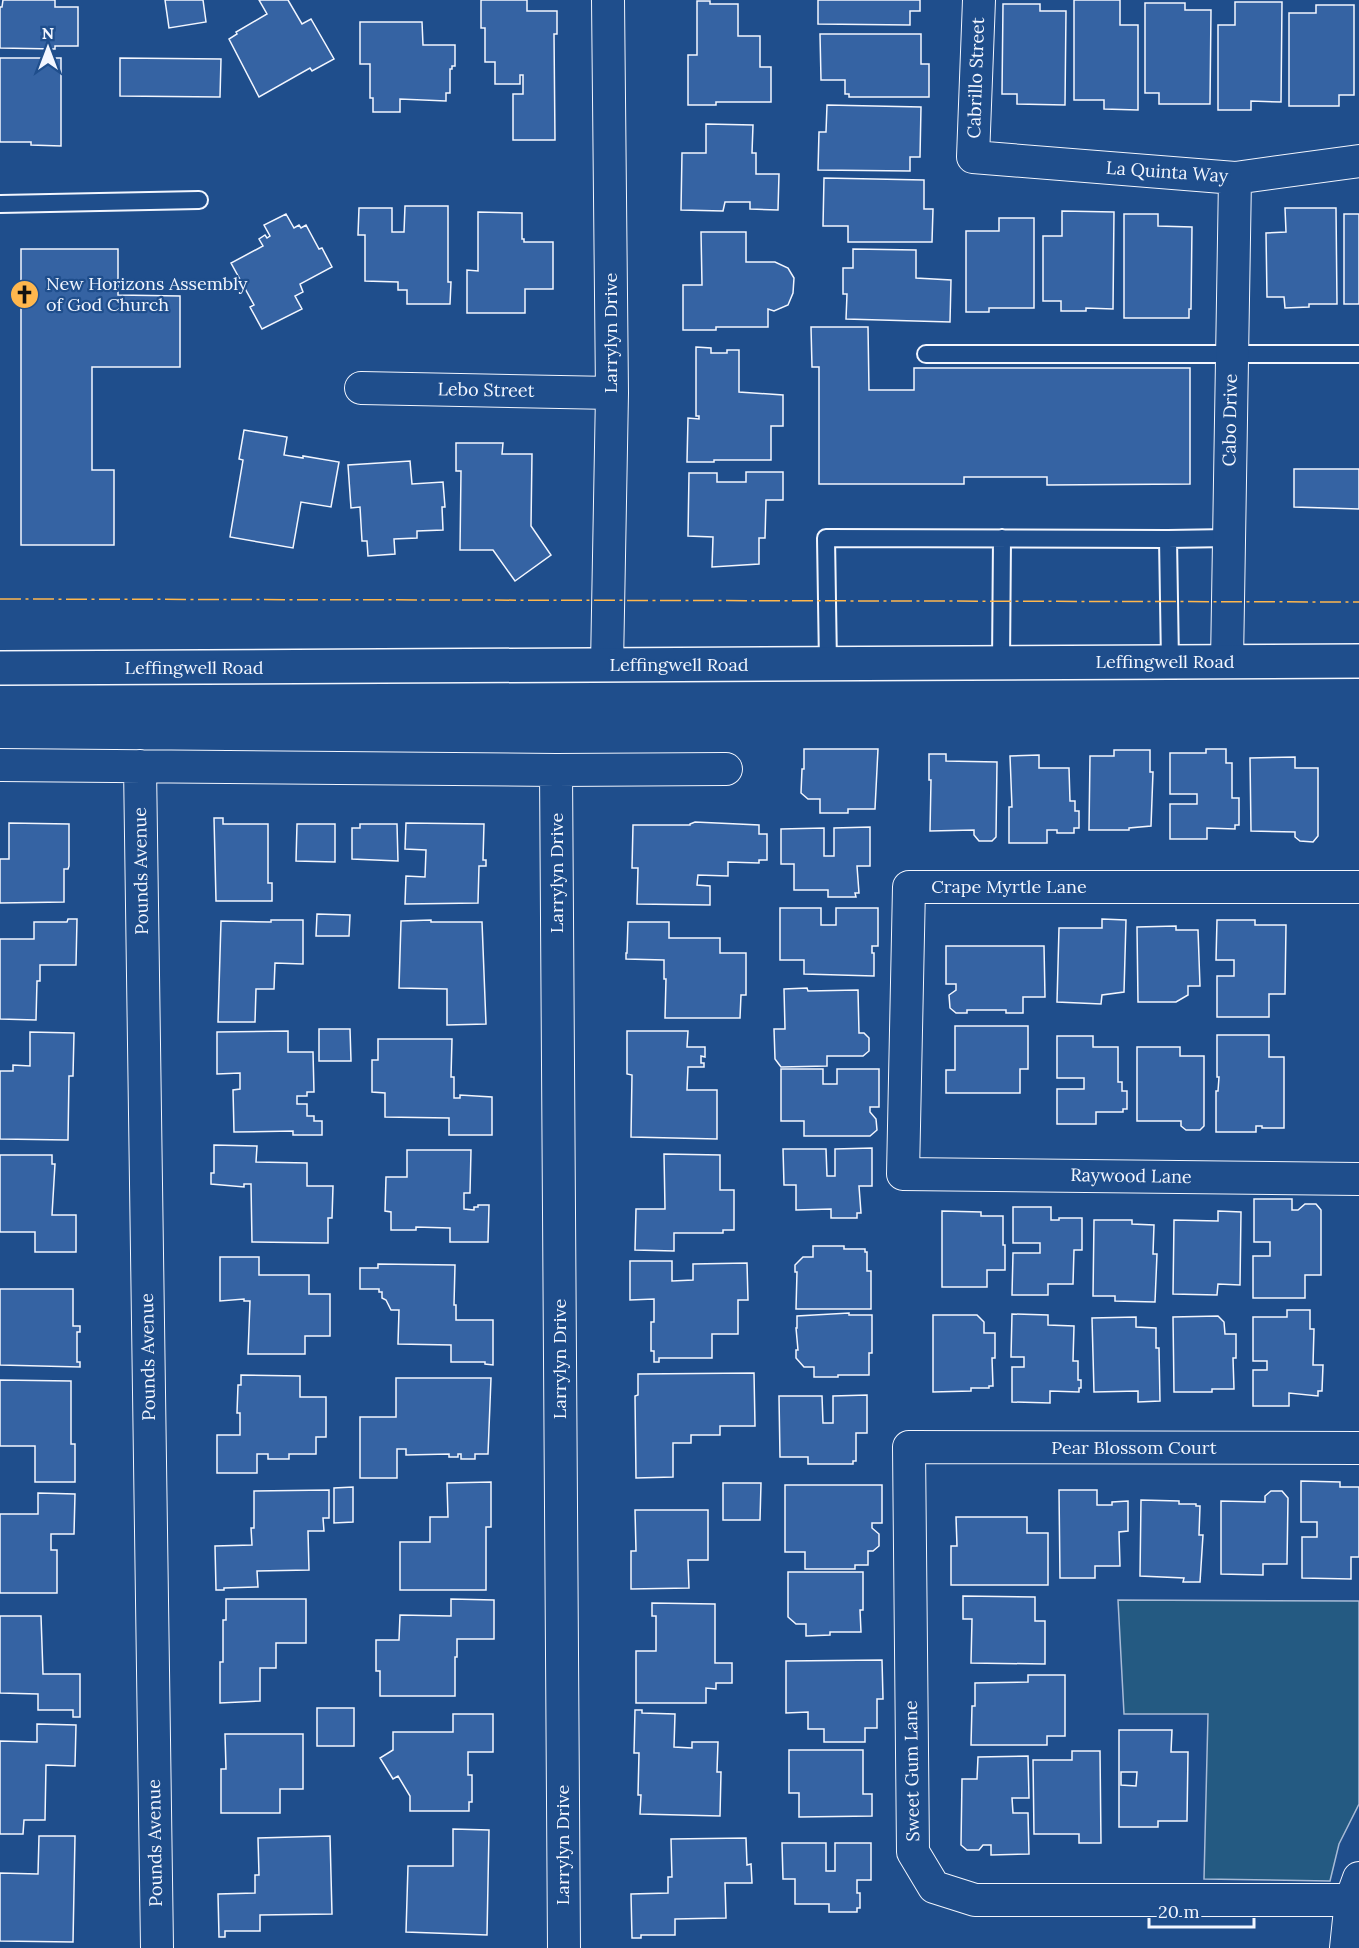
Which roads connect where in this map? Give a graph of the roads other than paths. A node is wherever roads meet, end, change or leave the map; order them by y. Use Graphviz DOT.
graph roads {
  1 [pos="609,0"];
  2 [pos="979,0"];
  3 [pos="973,157"];
  4 [pos="1359,161"];
  5 [pos="1235,178"];
  6 [pos="199,200"];
  7 [pos="0,204"];
  8 [pos="926,354"];
  9 [pos="1359,354"];
  10 [pos="1232,355"];
  11 [pos="361,388"];
  12 [pos="612,393"];
  13 [pos="1002,538"];
  14 [pos="1229,538"];
  15 [pos="1168,539"];
  16 [pos="1359,661"];
  17 [pos="1170,662"];
  18 [pos="1227,662"];
  19 [pos="1001,663"];
  20 [pos="828,664"];
  21 [pos="608,665"];
  22 [pos="0,668"];
  23 [pos="0,765"];
  24 [pos="140,766"];
  25 [pos="726,769"];
  26 [pos="556,770"];
  27 [pos="1359,887"];
  28 [pos="903,1174"];
  29 [pos="1359,1179"];
  30 [pos="909,1447"];
  31 [pos="1359,1448"];
  32 [pos="1355,1889"];
  33 [pos="157,1948"];
  34 [pos="564,1948"];
  35 [pos="1346,1948"];
  1 -- 12 [label="street, Larrylyn Drive"];
  2 -- 3 [label="street, Cabrillo Street"];
  3 -- 5 [label="street, La Quinta Way"];
  4 -- 5 [label="street, La Quinta Way"];
  5 -- 10 [label="street, Cabo Drive"];
  6 -- 7 [label="lane"];
  8 -- 10 [label="lane"];
  9 -- 10 [label="lane"];
  10 -- 14 [label="street, Cabo Drive"];
  11 -- 12 [label="street, Lebo Street"];
  12 -- 21 [label="street, Larrylyn Drive"];
  13 -- 15 [label="lane"];
  13 -- 19 [label="lane"];
  13 -- 20 [label="lane"];
  14 -- 15 [label="lane"];
  14 -- 18 [label="street, Cabo Drive"];
  15 -- 17 [label="lane"];
  16 -- 18 [label="main road, Leffingwell Road"];
  17 -- 18 [label="main road, Leffingwell Road"];
  17 -- 19 [label="main road, Leffingwell Road"];
  19 -- 20 [label="main road, Leffingwell Road"];
  20 -- 21 [label="main road, Leffingwell Road"];
  21 -- 22 [label="main road, Leffingwell Road"];
  23 -- 24 [label="street"];
  24 -- 26 [label="street"];
  24 -- 33 [label="street, Pounds Avenue"];
  25 -- 26 [label="street"];
  26 -- 34 [label="street, Larrylyn Drive"];
  27 -- 28 [label="street, Crape Myrtle Lane"];
  28 -- 29 [label="street, Raywood Lane"];
  30 -- 31 [label="street, Pear Blossom Court"];
  30 -- 32 [label="street, Sweet Gum Lane"];
  32 -- 35 [label="street"];
}
